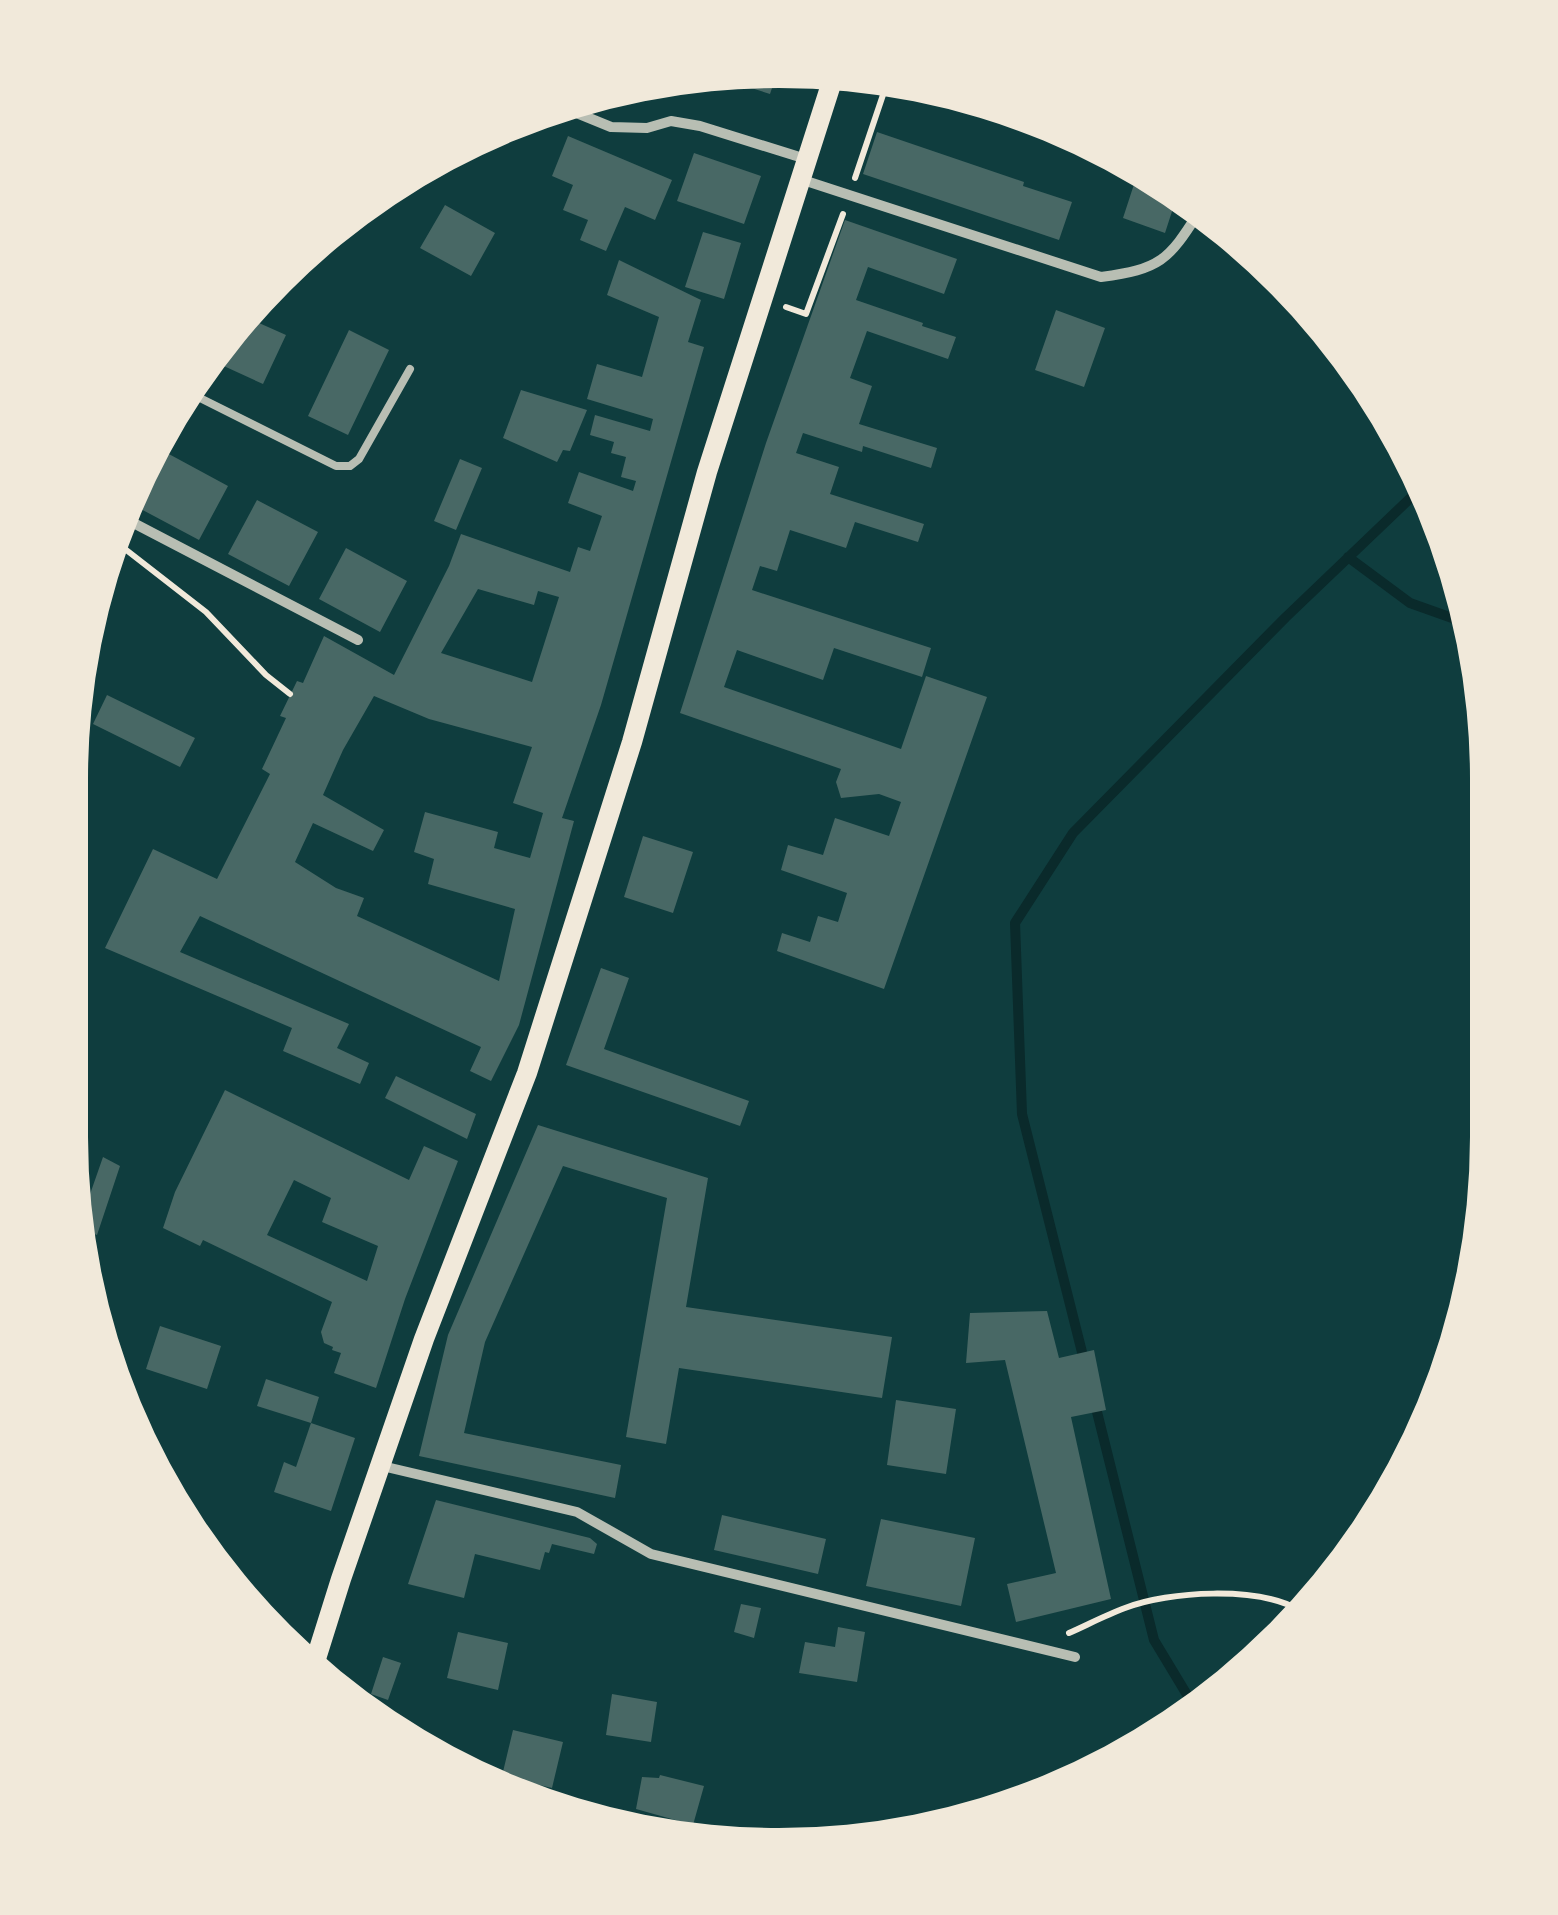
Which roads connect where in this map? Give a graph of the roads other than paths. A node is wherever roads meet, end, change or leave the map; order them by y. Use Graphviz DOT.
graph roads {
  1 [pos="829,89"];
  2 [pos="584,116"];
  3 [pos="803,169"];
  4 [pos="1191,224"];
  5 [pos="410,368"];
  6 [pos="202,399"];
  7 [pos="136,524"];
  8 [pos="358,640"];
  9 [pos="382,1466"];
  10 [pos="318,1652"];
  11 [pos="1076,1657"];
  1 -- 3 [label="main road"];
  2 -- 3 [label="street"];
  3 -- 4 [label="street"];
  3 -- 9 [label="main road"];
  5 -- 6 [label="lane"];
  7 -- 8 [label="street"];
  9 -- 10 [label="main road"];
  9 -- 11 [label="street"];
}
